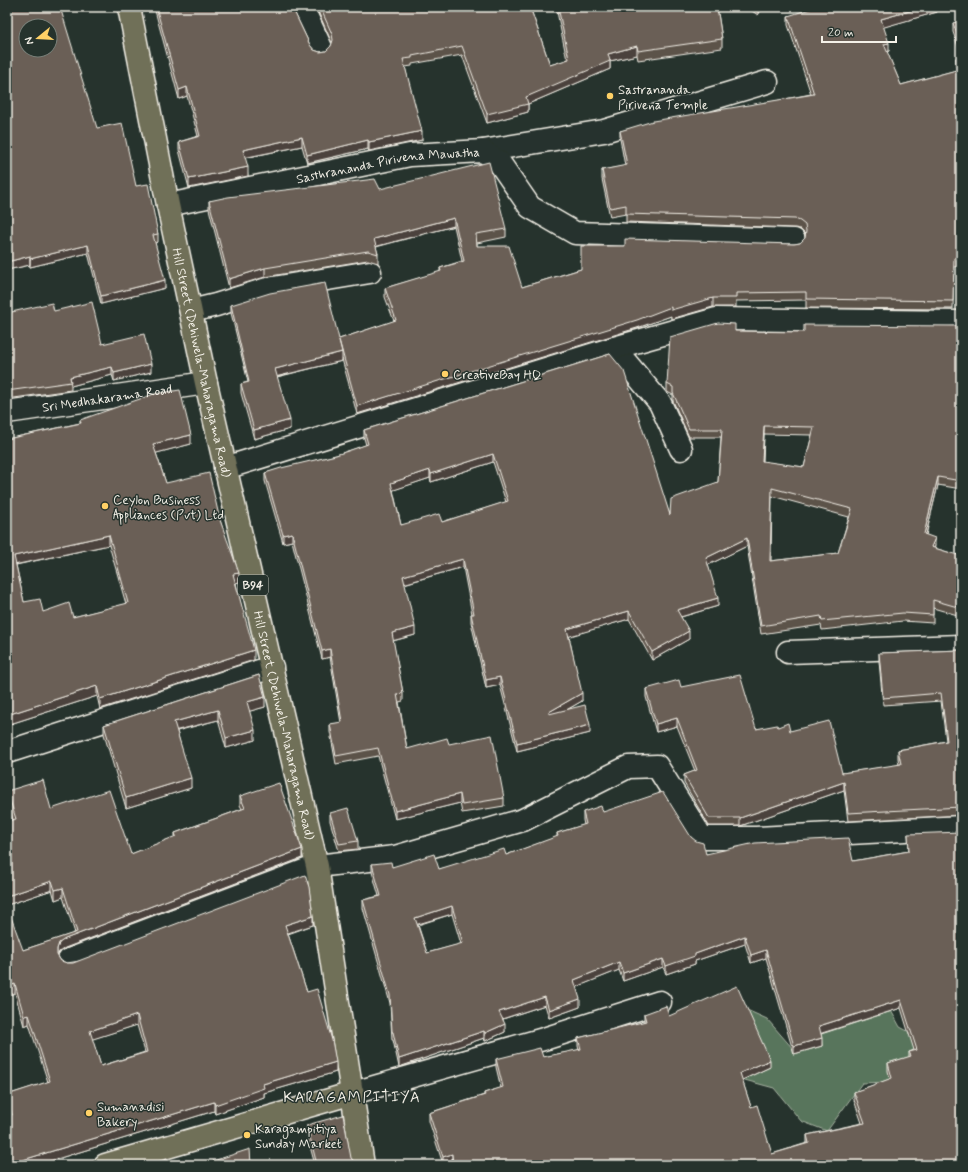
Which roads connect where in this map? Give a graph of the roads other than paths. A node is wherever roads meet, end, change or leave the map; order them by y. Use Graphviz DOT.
graph roads {
  1 [pos="129,7"];
  2 [pos="302,7"];
  3 [pos="321,48"];
  4 [pos="767,82"];
  5 [pos="483,152"];
  6 [pos="168,205"];
  7 [pos="794,240"];
  8 [pos="370,272"];
  9 [pos="191,311"];
  10 [pos="961,322"];
  11 [pos="614,348"];
  12 [pos="206,383"];
  13 [pos="7,412"];
  14 [pos="681,449"];
  15 [pos="225,468"];
  16 [pos="961,646"];
  17 [pos="788,652"];
  18 [pos="272,667"];
  19 [pos="7,752"];
  20 [pos="961,827"];
  21 [pos="317,866"];
  22 [pos="69,960"];
  23 [pos="660,1002"];
  24 [pos="353,1093"];
  25 [pos="105,1165"];
  26 [pos="363,1165"];
  1 -- 6 [label="main road, Hill Street (Dehiwela-Maharagama Road) / B94"];
  2 -- 3 [label="street"];
  4 -- 5 [label="street"];
  5 -- 6 [label="street, Sasthrananda Pirivena Mawatha"];
  5 -- 7 [label="street, Sasthrananda Pirivena Mawatha"];
  6 -- 9 [label="main road, Hill Street (Dehiwela-Maharagama Road) / B94"];
  8 -- 9 [label="street"];
  9 -- 12 [label="main road, Hill Street (Dehiwela-Maharagama Road) / B94"];
  10 -- 11 [label="street"];
  11 -- 14 [label="street"];
  11 -- 15 [label="street"];
  12 -- 13 [label="street, Sri Medhakarama Road"];
  12 -- 15 [label="main road, Hill Street (Dehiwela-Maharagama Road) / B94"];
  15 -- 18 [label="main road, Hill Street (Dehiwela-Maharagama Road) / B94"];
  16 -- 17 [label="street"];
  18 -- 19 [label="street"];
  18 -- 21 [label="main road, Hill Street (Dehiwela-Maharagama Road) / B94"];
  20 -- 21 [label="street"];
  21 -- 22 [label="street"];
  21 -- 24 [label="main road, Hill Street (Dehiwela-Maharagama Road) / B94"];
  23 -- 24 [label="street"];
  24 -- 25 [label="main road"];
  24 -- 26 [label="main road, Hill Street (Dehiwela-Maharagama Road) / B94"];
}
